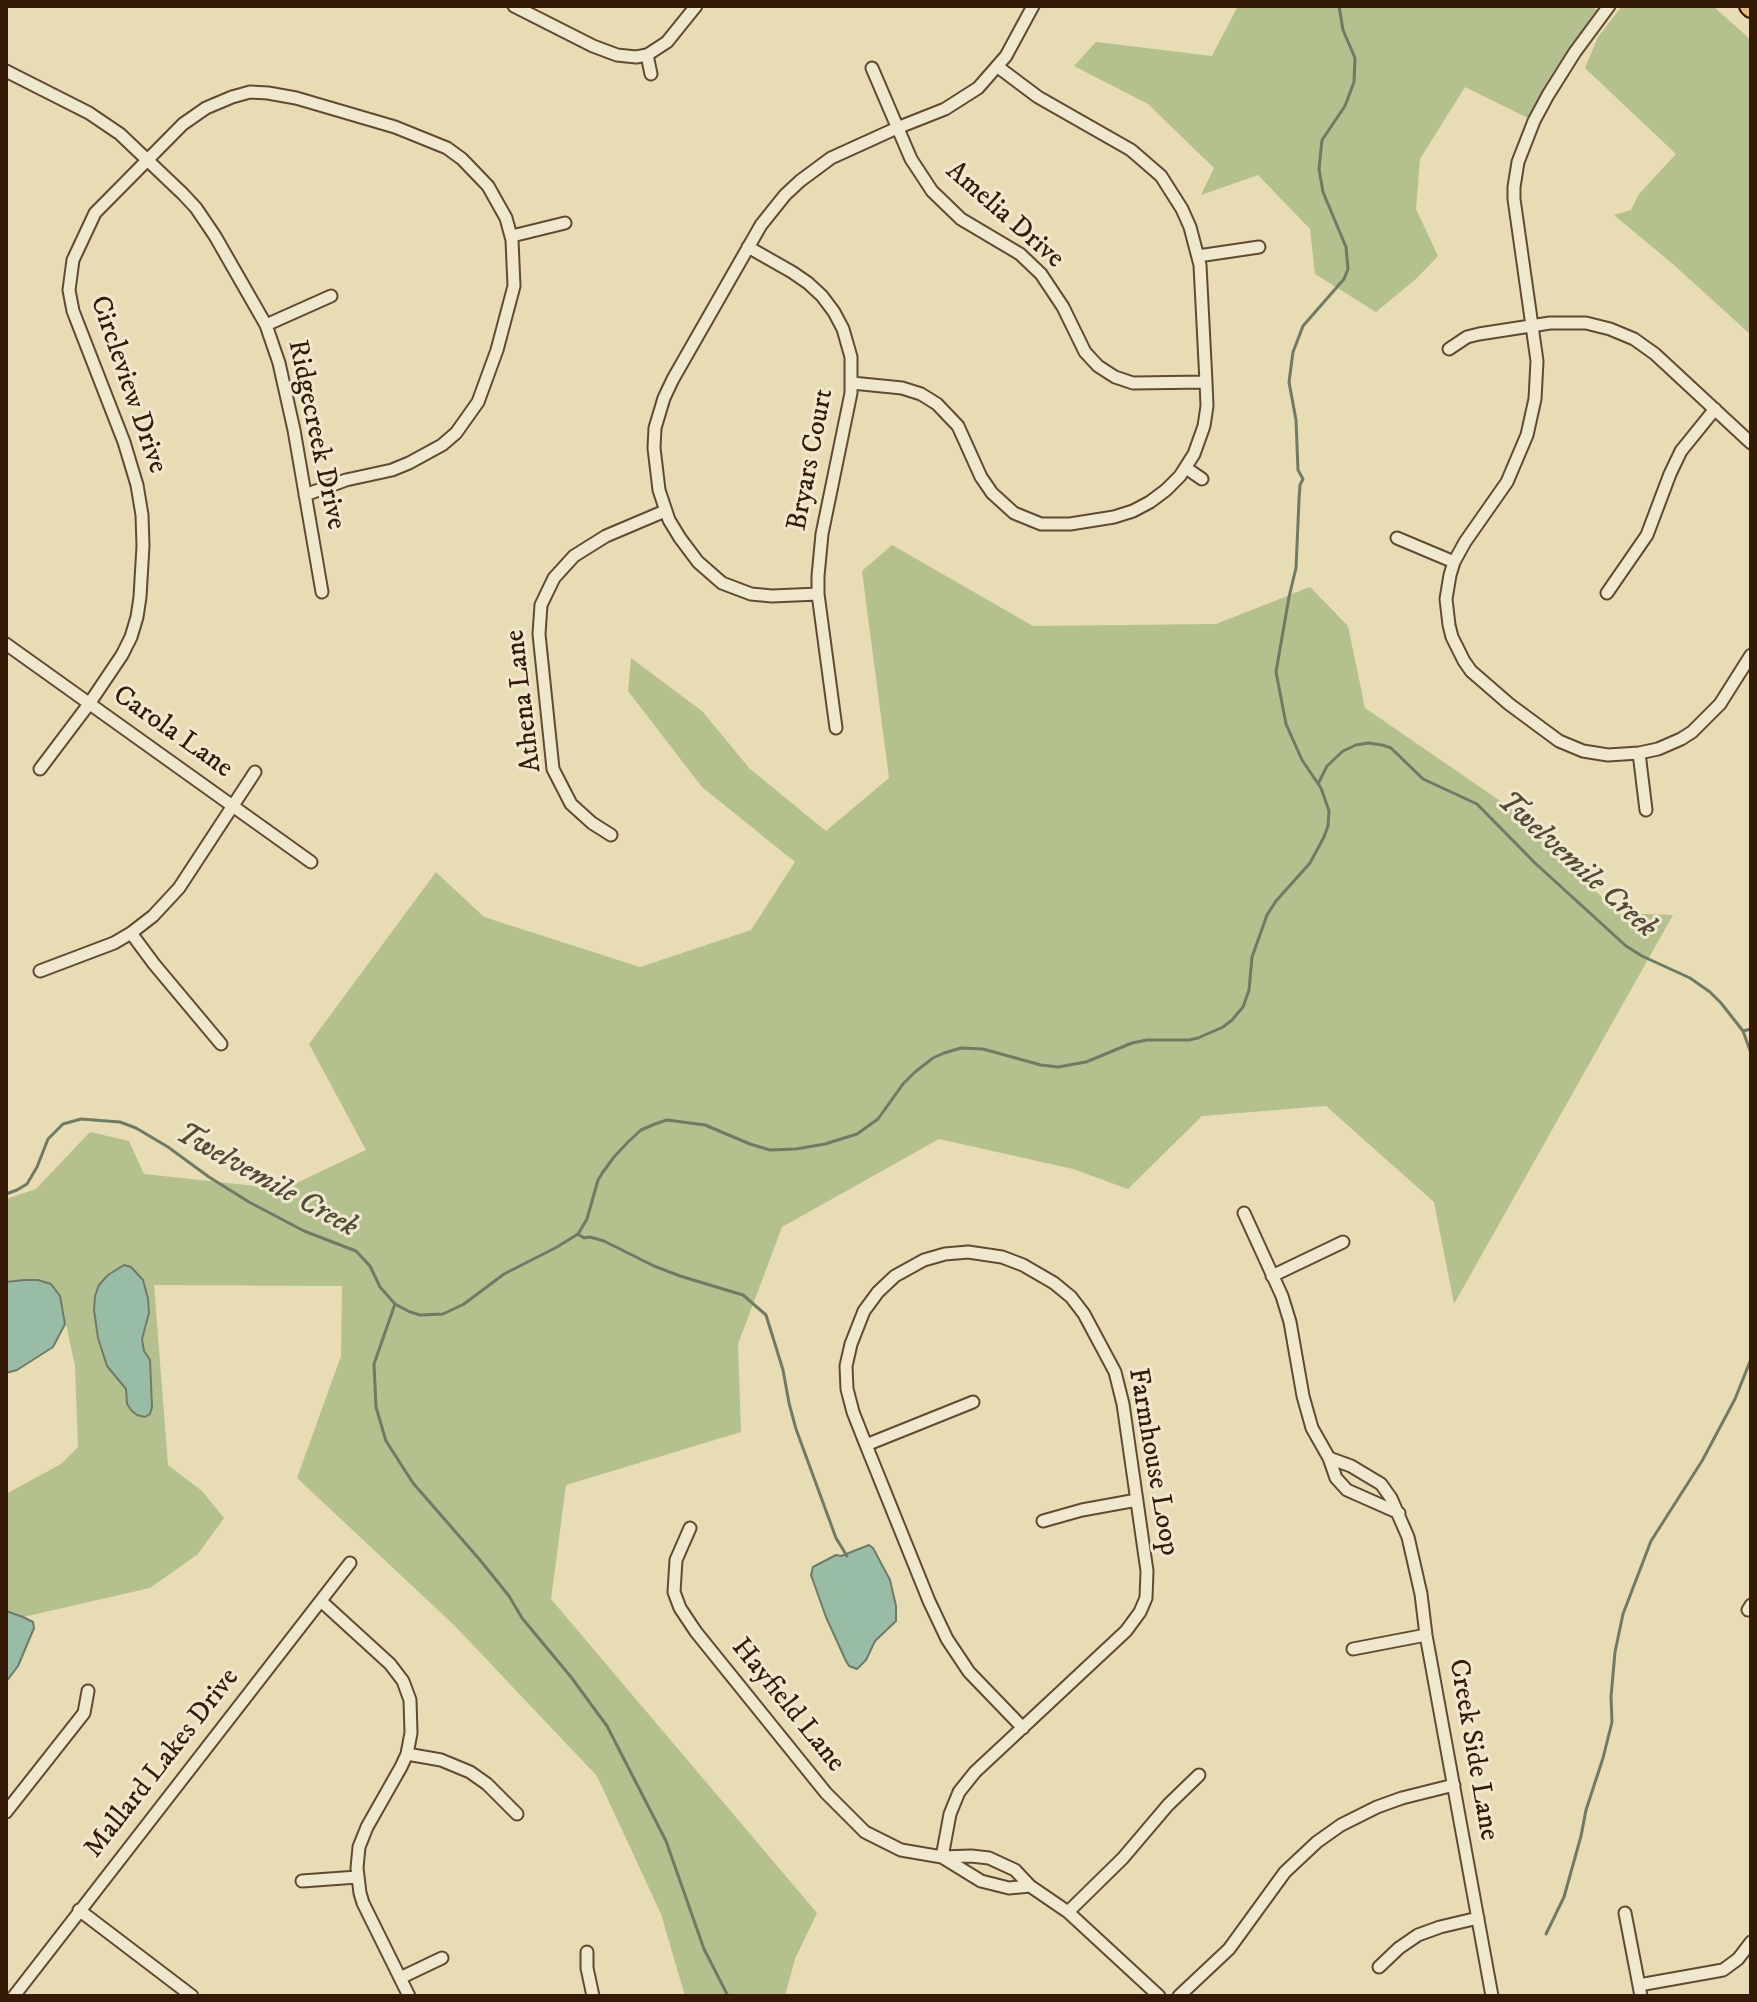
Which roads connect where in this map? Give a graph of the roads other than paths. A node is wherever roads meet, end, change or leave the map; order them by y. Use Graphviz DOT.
graph roads {
  1 [pos="514,6"];
  2 [pos="696,6"];
  3 [pos="1033,6"];
  4 [pos="1609,6"];
  5 [pos="647,55"];
  6 [pos="998,67"];
  7 [pos="872,68"];
  8 [pos="6,71"];
  9 [pos="651,74"];
  10 [pos="897,128"];
  11 [pos="148,161"];
  12 [pos="565,223"];
  13 [pos="512,236"];
  14 [pos="748,247"];
  15 [pos="1259,247"];
  16 [pos="1198,256"];
  17 [pos="331,296"];
  18 [pos="266,325"];
  19 [pos="1533,327"];
  20 [pos="1449,349"];
  21 [pos="1206,382"];
  22 [pos="852,383"];
  23 [pos="1715,409"];
  24 [pos="1751,443"];
  25 [pos="1186,468"];
  26 [pos="1202,479"];
  27 [pos="305,495"];
  28 [pos="665,511"];
  29 [pos="1397,538"];
  30 [pos="1454,562"];
  31 [pos="322,592"];
  32 [pos="1607,593"];
  33 [pos="818,594"];
  34 [pos="6,644"];
  35 [pos="1751,655"];
  36 [pos="89,704"];
  37 [pos="836,728"];
  38 [pos="1639,753"];
  39 [pos="40,769"];
  40 [pos="255,772"];
  41 [pos="234,807"];
  42 [pos="1646,810"];
  43 [pos="611,835"];
  44 [pos="311,862"];
  45 [pos="131,933"];
  46 [pos="40,971"];
  47 [pos="221,1044"];
  48 [pos="1244,1213"];
  49 [pos="1343,1242"];
  50 [pos="1272,1276"];
  51 [pos="973,1402"];
  52 [pos="866,1445"];
  53 [pos="1329,1458"];
  54 [pos="1137,1500"];
  55 [pos="1399,1513"];
  56 [pos="1043,1521"];
  57 [pos="690,1528"];
  58 [pos="350,1563"];
  59 [pos="321,1601"];
  60 [pos="1426,1635"];
  61 [pos="1353,1649"];
  62 [pos="88,1691"];
  63 [pos="1023,1728"];
  64 [pos="407,1754"];
  65 [pos="1199,1775"];
  66 [pos="1454,1785"];
  67 [pos="6,1812"];
  68 [pos="517,1814"];
  69 [pos="942,1857"];
  70 [pos="357,1877"];
  71 [pos="302,1881"];
  72 [pos="1030,1886"];
  73 [pos="79,1910"];
  74 [pos="1068,1912"];
  75 [pos="1625,1913"];
  76 [pos="1478,1918"];
  77 [pos="1751,1942"];
  78 [pos="587,1952"];
  79 [pos="442,1958"];
  80 [pos="1379,1967"];
  81 [pos="400,1978"];
  82 [pos="1640,1991"];
  83 [pos="14,1996"];
  84 [pos="192,1996"];
  85 [pos="409,1996"];
  86 [pos="593,1996"];
  87 [pos="1159,1996"];
  88 [pos="1179,1996"];
  89 [pos="1492,1996"];
  1 -- 5 [label="street"];
  2 -- 5 [label="street"];
  3 -- 6 [label="street"];
  4 -- 19 [label="street"];
  5 -- 9 [label="street"];
  6 -- 10 [label="street"];
  6 -- 16 [label="street"];
  7 -- 10 [label="street, Amelia Drive"];
  8 -- 11 [label="street, Ridgecreek Drive"];
  10 -- 14 [label="street"];
  10 -- 21 [label="street, Amelia Drive"];
  11 -- 13 [label="street, Circleview Drive"];
  11 -- 18 [label="street, Ridgecreek Drive"];
  11 -- 36 [label="street, Circleview Drive"];
  12 -- 13 [label="street"];
  13 -- 27 [label="street, Circleview Drive"];
  14 -- 22 [label="street, Bryars Court"];
  14 -- 28 [label="street"];
  15 -- 16 [label="street"];
  16 -- 21 [label="street"];
  17 -- 18 [label="street"];
  18 -- 27 [label="street, Ridgecreek Drive"];
  19 -- 20 [label="street"];
  19 -- 23 [label="street"];
  19 -- 30 [label="street"];
  21 -- 25 [label="street"];
  22 -- 25 [label="street"];
  22 -- 33 [label="street, Bryars Court"];
  23 -- 24 [label="street"];
  23 -- 32 [label="street"];
  25 -- 26 [label="street"];
  27 -- 31 [label="street, Ridgecreek Drive"];
  28 -- 33 [label="street"];
  28 -- 43 [label="street, Athena Lane"];
  29 -- 30 [label="street"];
  30 -- 38 [label="street"];
  33 -- 37 [label="street, Bryars Court"];
  34 -- 36 [label="street, Carola Lane"];
  35 -- 38 [label="street"];
  36 -- 39 [label="street, Circleview Drive"];
  36 -- 41 [label="street, Carola Lane"];
  38 -- 42 [label="street"];
  40 -- 41 [label="street"];
  41 -- 44 [label="street, Carola Lane"];
  41 -- 45 [label="street"];
  45 -- 46 [label="street"];
  45 -- 47 [label="street"];
  48 -- 50 [label="street"];
  49 -- 50 [label="street"];
  50 -- 53 [label="street"];
  51 -- 52 [label="street"];
  52 -- 54 [label="street, Farmhouse Loop"];
  52 -- 63 [label="street, Farmhouse Loop"];
  53 -- 55 [label="street, Creek Side Lane"];
  53 -- 55 [label="street"];
  54 -- 56 [label="street"];
  54 -- 63 [label="street, Farmhouse Loop"];
  55 -- 60 [label="street, Creek Side Lane"];
  57 -- 69 [label="street, Hayfield Lane"];
  58 -- 59 [label="street, Mallard Lakes Drive"];
  59 -- 64 [label="street"];
  59 -- 73 [label="street, Mallard Lakes Drive"];
  60 -- 61 [label="street"];
  60 -- 66 [label="street, Creek Side Lane"];
  62 -- 67 [label="street"];
  63 -- 69 [label="street, Farmhouse Loop"];
  64 -- 68 [label="street"];
  64 -- 70 [label="street"];
  65 -- 74 [label="street"];
  66 -- 76 [label="street, Creek Side Lane"];
  66 -- 88 [label="street"];
  69 -- 72 [label="street, Hayfield Lane"];
  69 -- 72 [label="street, Hayfield Lane"];
  70 -- 71 [label="street"];
  70 -- 81 [label="street"];
  72 -- 74 [label="street, Hayfield Lane"];
  73 -- 83 [label="street, Mallard Lakes Drive"];
  73 -- 84 [label="street"];
  74 -- 87 [label="street, Hayfield Lane"];
  75 -- 82 [label="street"];
  76 -- 80 [label="street"];
  76 -- 89 [label="street, Creek Side Lane"];
  77 -- 82 [label="street"];
  78 -- 86 [label="street"];
  79 -- 81 [label="street"];
  81 -- 85 [label="street"];
}
